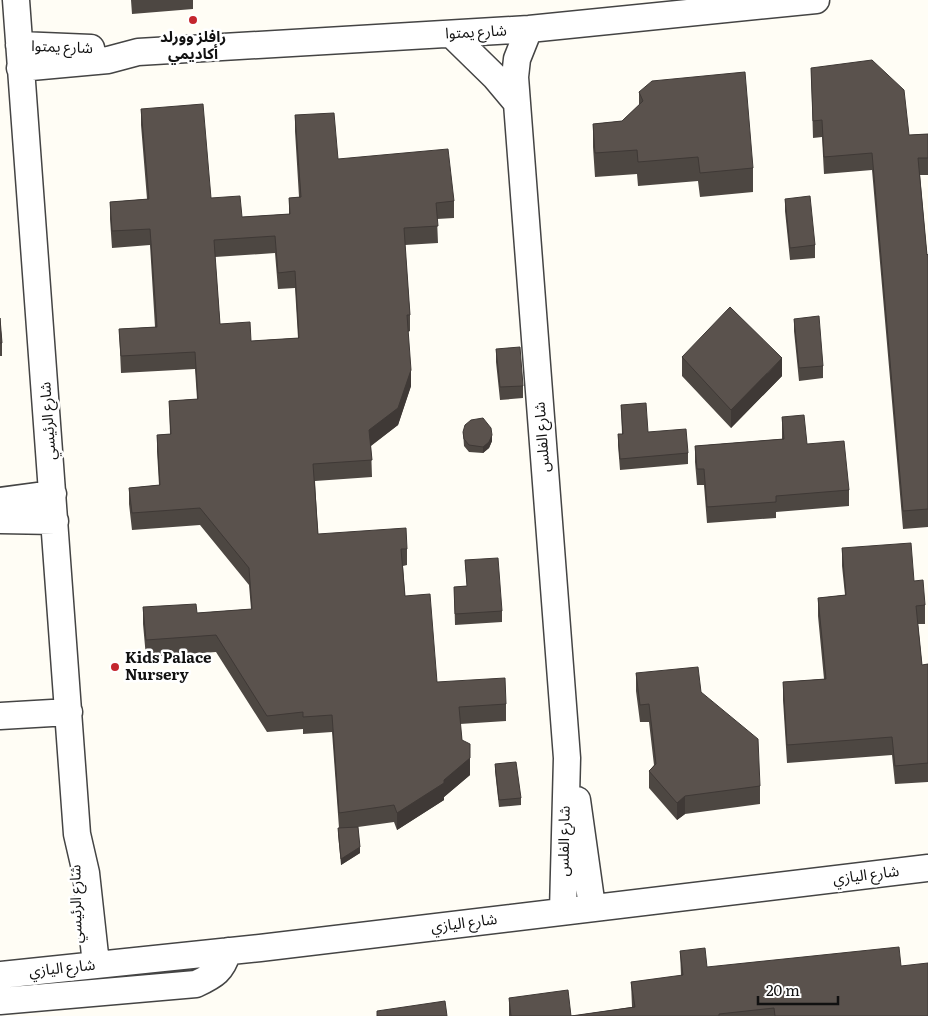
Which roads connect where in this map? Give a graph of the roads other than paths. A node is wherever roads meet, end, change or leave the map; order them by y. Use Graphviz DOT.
graph roads {
  1 [pos="16,0"];
  2 [pos="816,0"];
  3 [pos="529,29"];
  4 [pos="451,34"];
  5 [pos="19,57"];
  6 [pos="516,102"];
  7 [pos="53,494"];
  8 [pos="0,501"];
  9 [pos="0,520"];
  10 [pos="55,521"];
  11 [pos="69,712"];
  12 [pos="0,716"];
  13 [pos="567,771"];
  14 [pos="928,868"];
  15 [pos="592,907"];
  16 [pos="564,910"];
  17 [pos="228,951"];
  18 [pos="87,965"];
  19 [pos="0,975"];
  20 [pos="0,1002"];
  1 -- 5 [label="street, شارع الرئيسي"];
  2 -- 3 [label="street, شارع يمتوا"];
  3 -- 4 [label="street, شارع يمتوا"];
  3 -- 6 [label="street, شارع الفلس"];
  4 -- 5 [label="street, شارع يمتوا"];
  4 -- 6 [label="street"];
  5 -- 7 [label="street, شارع الرئيسي"];
  6 -- 13 [label="street, شارع الفلس"];
  7 -- 8 [label="street"];
  7 -- 10 [label="street, شارع الرئيسي"];
  9 -- 10 [label="street"];
  10 -- 11 [label="street, شارع الرئيسي"];
  11 -- 12 [label="street"];
  11 -- 18 [label="street, شارع الرئيسي"];
  13 -- 15 [label="street, شارع الفلس"];
  13 -- 16 [label="street, شارع الفلس"];
  14 -- 15 [label="street, شارع اليازي"];
  15 -- 16 [label="street, شارع اليازي"];
  16 -- 17 [label="street, شارع اليازي"];
  17 -- 18 [label="street, شارع اليازي"];
  17 -- 20 [label="street"];
  18 -- 19 [label="street, شارع اليازي"];
}
